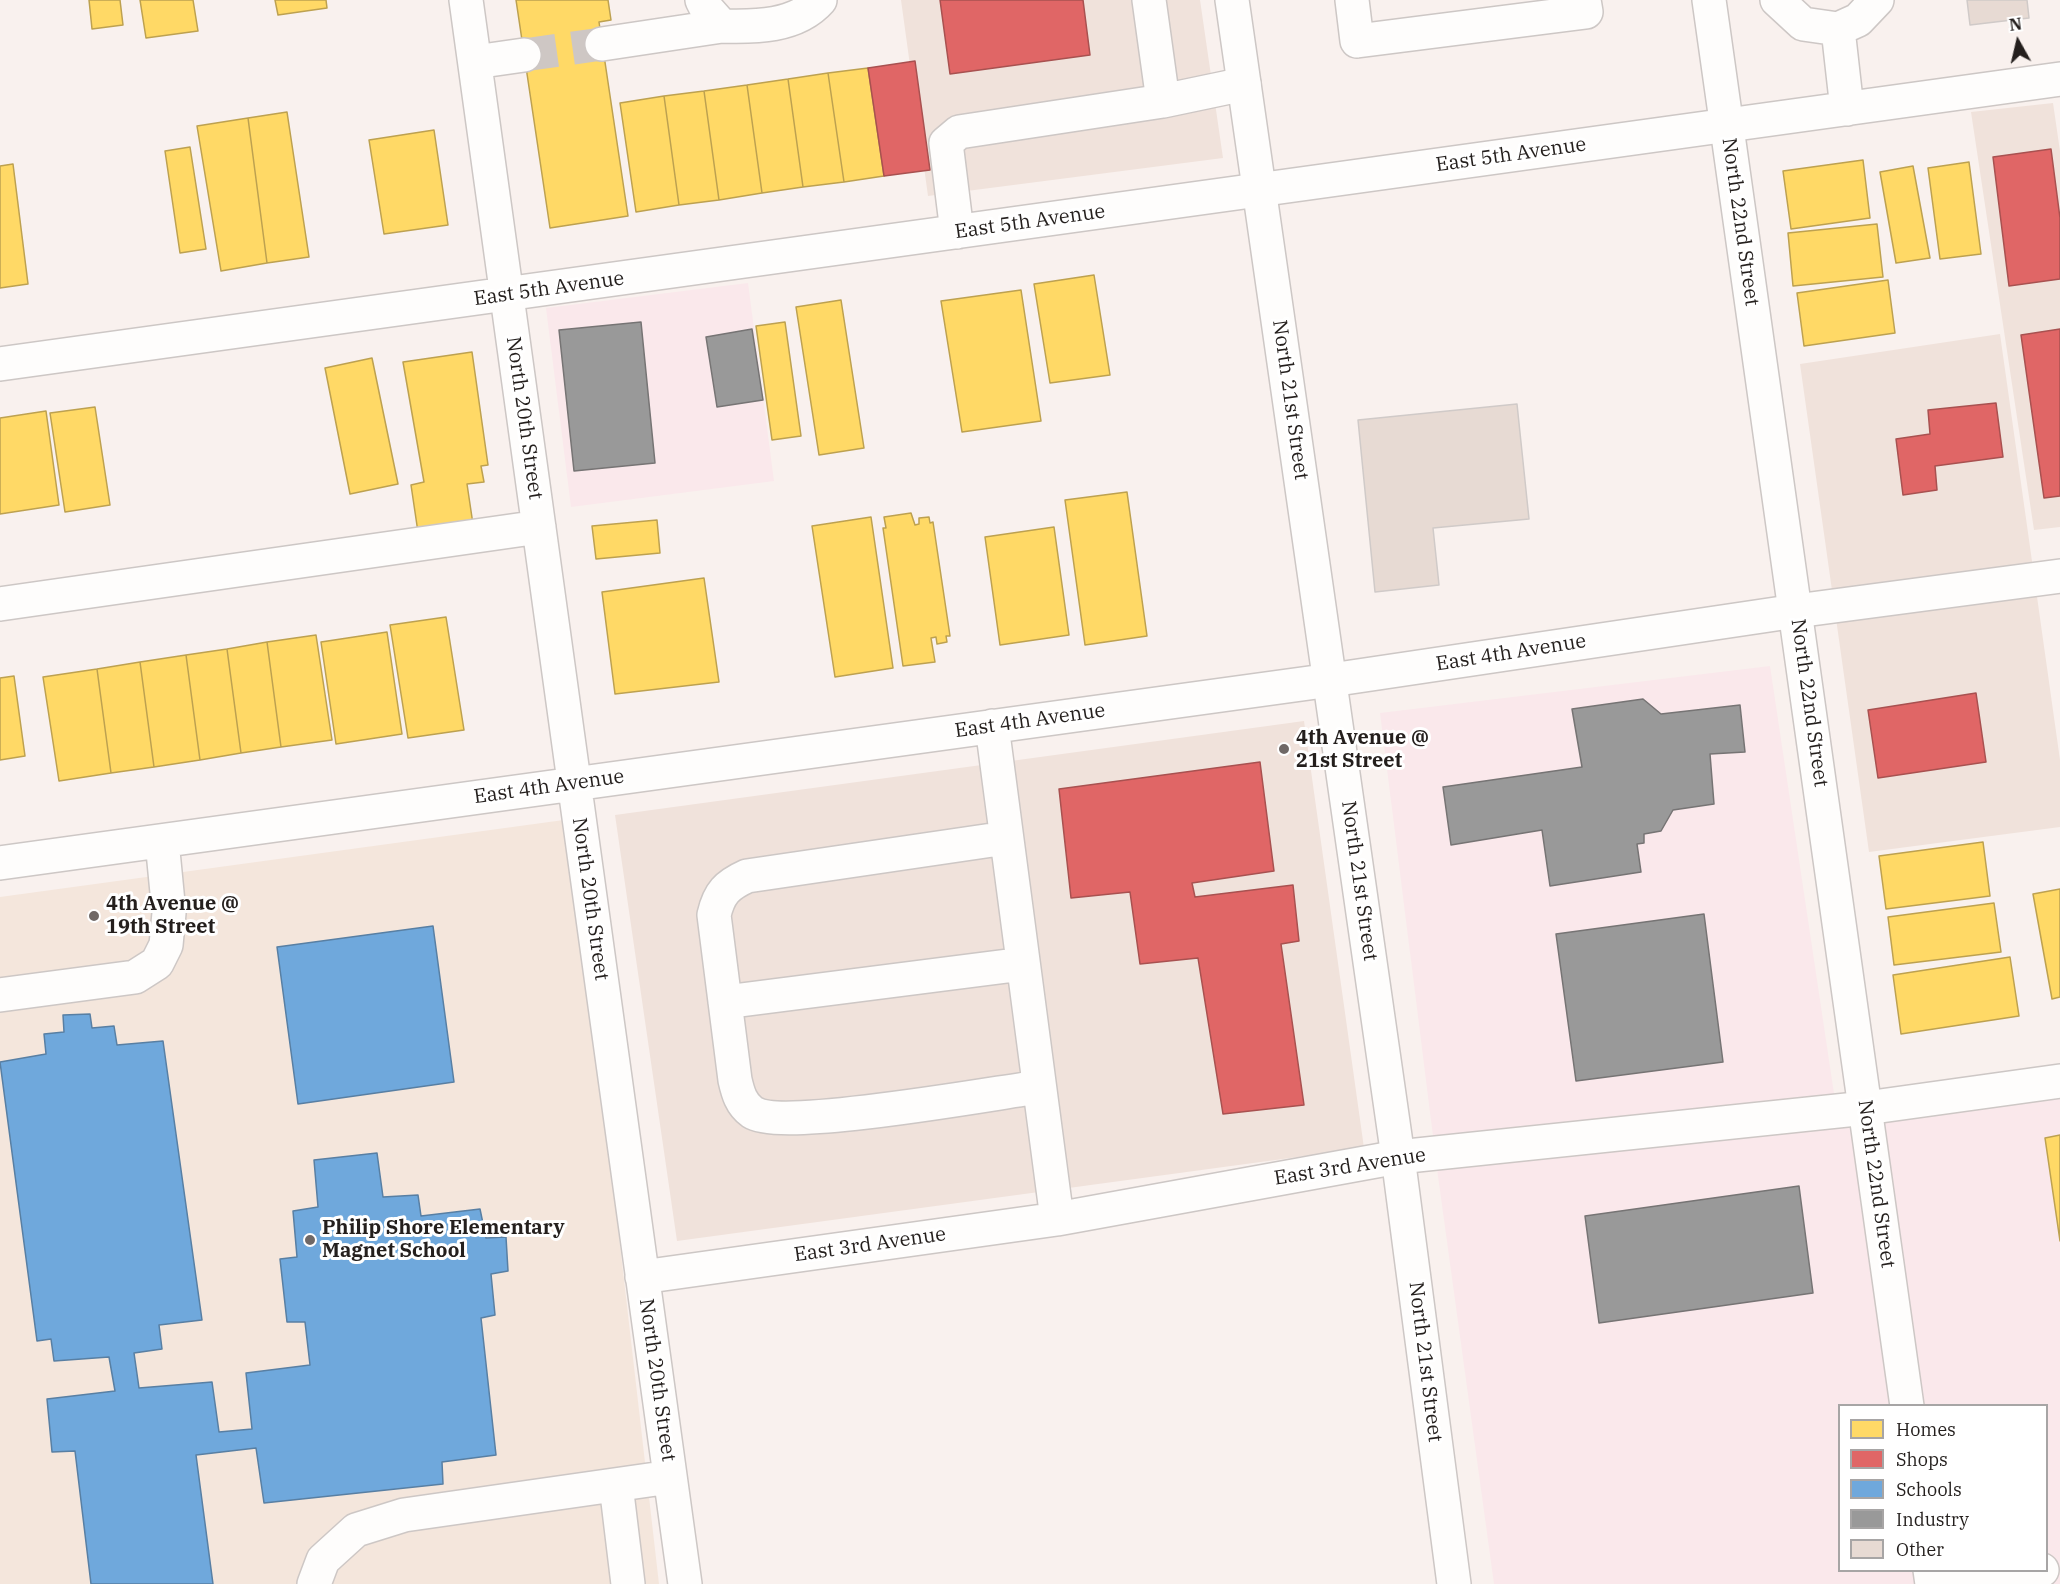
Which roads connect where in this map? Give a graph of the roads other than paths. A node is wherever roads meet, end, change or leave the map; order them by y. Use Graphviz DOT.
graph roads {
  1 [pos="466,0"];
  2 [pos="702,0"];
  3 [pos="820,0"];
  4 [pos="1149,0"];
  5 [pos="1232,0"];
  6 [pos="1352,0"];
  7 [pos="1584,0"];
  8 [pos="1709,0"];
  9 [pos="1777,0"];
  10 [pos="1877,0"];
  11 [pos="722,26"];
  12 [pos="1838,29"];
  13 [pos="602,44"];
  14 [pos="524,55"];
  15 [pos="475,62"];
  16 [pos="2060,79"];
  17 [pos="1244,84"];
  18 [pos="1163,101"];
  19 [pos="1847,109"];
  20 [pos="1726,125"];
  21 [pos="1258,190"];
  22 [pos="957,232"];
  23 [pos="507,294"];
  24 [pos="0,364"];
  25 [pos="539,527"];
  26 [pos="2060,576"];
  27 [pos="0,604"];
  28 [pos="1796,611"];
  29 [pos="1331,680"];
  30 [pos="992,726"];
  31 [pos="574,784"];
  32 [pos="1006,838"];
  33 [pos="162,841"];
  34 [pos="0,863"];
  35 [pos="1023,964"];
  36 [pos="0,995"];
  37 [pos="725,1002"];
  38 [pos="2060,1081"];
  39 [pos="1039,1087"];
  40 [pos="1866,1108"];
  41 [pos="1398,1157"];
  42 [pos="1057,1219"];
  43 [pos="642,1277"];
  44 [pos="1907,1404"];
  45 [pos="670,1477"];
  46 [pos="616,1485"];
  47 [pos="2029,1572"];
  48 [pos="314,1584"];
  49 [pos="628,1584"];
  50 [pos="685,1584"];
  51 [pos="1454,1584"];
  52 [pos="1942,1584"];
  1 -- 15 [label="street, North 20th Street"];
  2 -- 11 [label="street"];
  3 -- 11 [label="street"];
  4 -- 18 [label="street"];
  5 -- 17 [label="street, North 21st Street"];
  6 -- 7 [label="street"];
  8 -- 20 [label="street, North 22nd Street"];
  9 -- 12 [label="street"];
  10 -- 12 [label="street"];
  11 -- 13 [label="street"];
  12 -- 19 [label="street"];
  14 -- 15 [label="street"];
  15 -- 23 [label="street, North 20th Street"];
  16 -- 19 [label="street, East 5th Avenue"];
  17 -- 18 [label="street"];
  17 -- 21 [label="street, North 21st Street"];
  18 -- 22 [label="street"];
  19 -- 20 [label="street, East 5th Avenue"];
  20 -- 21 [label="street, East 5th Avenue"];
  20 -- 28 [label="street, North 22nd Street"];
  21 -- 22 [label="street, East 5th Avenue"];
  21 -- 29 [label="street, North 21st Street"];
  22 -- 23 [label="street, East 5th Avenue"];
  23 -- 24 [label="street, East 5th Avenue"];
  23 -- 25 [label="street, North 20th Street"];
  25 -- 27 [label="street"];
  25 -- 31 [label="street, North 20th Street"];
  26 -- 28 [label="street, East 4th Avenue"];
  28 -- 29 [label="street, East 4th Avenue"];
  28 -- 40 [label="street, North 22nd Street"];
  29 -- 30 [label="street, East 4th Avenue"];
  29 -- 41 [label="street, North 21st Street"];
  30 -- 31 [label="street, East 4th Avenue"];
  30 -- 32 [label="street"];
  31 -- 33 [label="street, East 4th Avenue"];
  31 -- 43 [label="street, North 20th Street"];
  32 -- 35 [label="street"];
  32 -- 37 [label="street"];
  33 -- 34 [label="street, East 4th Avenue"];
  33 -- 36 [label="street"];
  35 -- 37 [label="street"];
  35 -- 39 [label="street"];
  37 -- 39 [label="street"];
  38 -- 40 [label="street, East 3rd Avenue"];
  39 -- 42 [label="street"];
  40 -- 41 [label="street, East 3rd Avenue"];
  40 -- 44 [label="street, North 22nd Street"];
  41 -- 42 [label="street, East 3rd Avenue"];
  41 -- 51 [label="street, North 21st Street"];
  42 -- 43 [label="street, East 3rd Avenue"];
  43 -- 45 [label="street, North 20th Street"];
  45 -- 46 [label="street"];
  45 -- 50 [label="street, North 20th Street"];
  46 -- 48 [label="street"];
  46 -- 49 [label="street"];
  47 -- 52 [label="street"];
}
